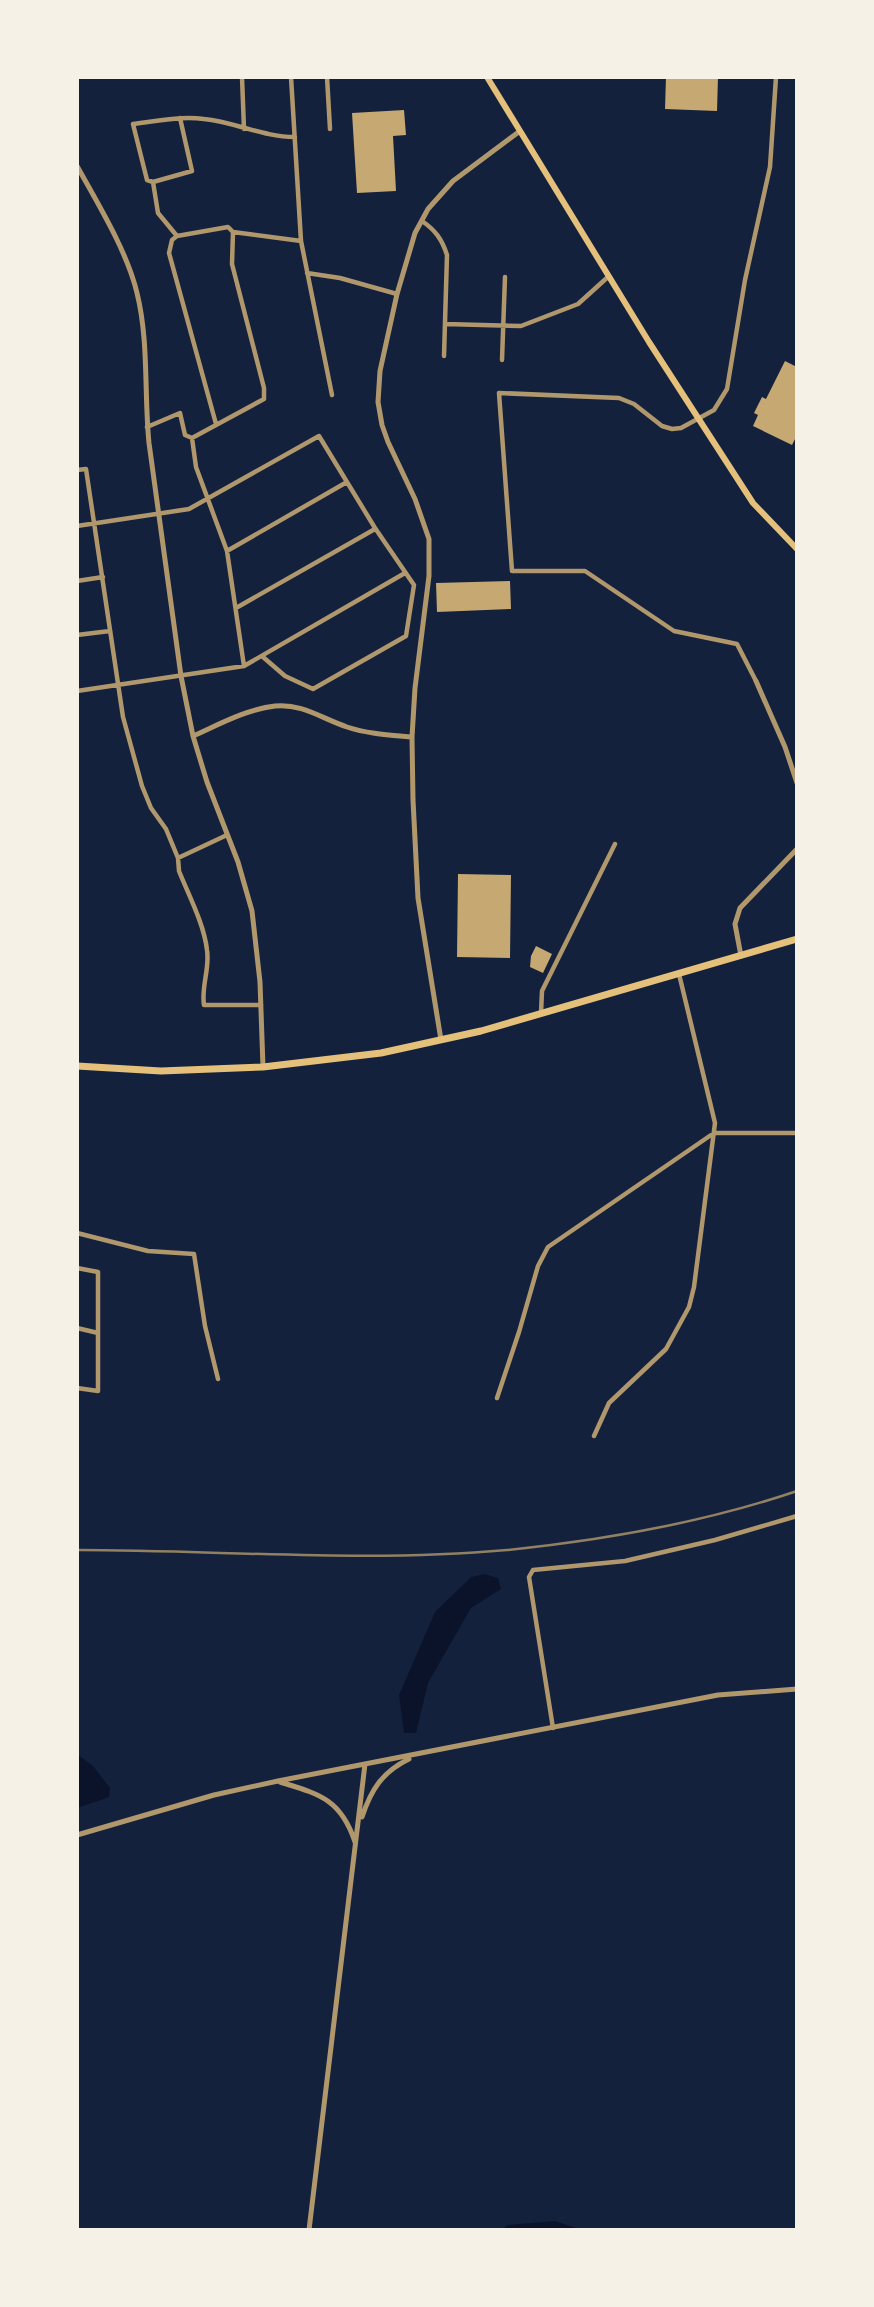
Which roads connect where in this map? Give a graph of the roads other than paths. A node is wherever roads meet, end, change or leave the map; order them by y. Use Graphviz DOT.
graph roads {
  1 [pos="242,77"];
  2 [pos="291,77"];
  3 [pos="327,77"];
  4 [pos="487,77"];
  5 [pos="776,77"];
  6 [pos="180,118"];
  7 [pos="244,128"];
  8 [pos="330,129"];
  9 [pos="520,131"];
  10 [pos="295,137"];
  11 [pos="77,166"];
  12 [pos="153,182"];
  13 [pos="422,220"];
  14 [pos="233,232"];
  15 [pos="177,236"];
  16 [pos="301,241"];
  17 [pos="307,273"];
  18 [pos="609,276"];
  19 [pos="505,277"];
  20 [pos="397,294"];
  21 [pos="445,324"];
  22 [pos="503,326"];
  23 [pos="444,356"];
  24 [pos="502,360"];
  25 [pos="332,395"];
  26 [pos="698,417"];
  27 [pos="216,425"];
  28 [pos="147,427"];
  29 [pos="192,438"];
  30 [pos="77,470"];
  31 [pos="347,482"];
  32 [pos="209,500"];
  33 [pos="158,515"];
  34 [pos="95,523"];
  35 [pos="77,526"];
  36 [pos="375,528"];
  37 [pos="797,550"];
  38 [pos="227,551"];
  39 [pos="405,573"];
  40 [pos="103,577"];
  41 [pos="77,581"];
  42 [pos="236,608"];
  43 [pos="110,631"];
  44 [pos="77,635"];
  45 [pos="262,657"];
  46 [pos="244,666"];
  47 [pos="181,676"];
  48 [pos="756,681"];
  49 [pos="118,685"];
  50 [pos="77,691"];
  51 [pos="193,736"];
  52 [pos="412,737"];
  53 [pos="797,783"];
  54 [pos="228,835"];
  55 [pos="615,844"];
  56 [pos="797,849"];
  57 [pos="178,858"];
  58 [pos="797,939"];
  59 [pos="741,956"];
  60 [pos="679,974"];
  61 [pos="261,1004"];
  62 [pos="541,1014"];
  63 [pos="441,1040"];
  64 [pos="77,1066"];
  65 [pos="263,1066"];
  66 [pos="714,1133"];
  67 [pos="797,1133"];
  68 [pos="77,1233"];
  69 [pos="77,1268"];
  70 [pos="77,1328"];
  71 [pos="98,1332"];
  72 [pos="218,1379"];
  73 [pos="77,1388"];
  74 [pos="497,1398"];
  75 [pos="594,1436"];
  76 [pos="797,1516"];
  77 [pos="797,1689"];
  78 [pos="554,1729"];
  79 [pos="418,1755"];
  80 [pos="365,1764"];
  81 [pos="278,1781"];
  82 [pos="358,1829"];
  83 [pos="77,1835"];
  84 [pos="356,1845"];
  85 [pos="309,2230"];
  1 -- 7 [label="street"];
  2 -- 10 [label="street"];
  3 -- 8 [label="street"];
  4 -- 9 [label="main road"];
  5 -- 26 [label="street"];
  6 -- 7 [label="street"];
  6 -- 12 [label="street"];
  6 -- 12 [label="street"];
  7 -- 10 [label="street"];
  9 -- 13 [label="street"];
  9 -- 18 [label="main road"];
  10 -- 16 [label="street"];
  11 -- 28 [label="street"];
  12 -- 15 [label="street"];
  13 -- 20 [label="street"];
  13 -- 21 [label="street"];
  14 -- 15 [label="street"];
  14 -- 16 [label="street"];
  14 -- 27 [label="street"];
  15 -- 27 [label="street"];
  16 -- 17 [label="street"];
  17 -- 20 [label="street"];
  17 -- 25 [label="street"];
  18 -- 22 [label="street"];
  18 -- 26 [label="main road"];
  19 -- 22 [label="street"];
  20 -- 52 [label="street"];
  21 -- 22 [label="street"];
  21 -- 23 [label="street"];
  22 -- 24 [label="street"];
  26 -- 37 [label="main road"];
  26 -- 48 [label="street"];
  27 -- 29 [label="street"];
  28 -- 29 [label="street"];
  28 -- 33 [label="street"];
  29 -- 32 [label="street"];
  30 -- 34 [label="street"];
  31 -- 32 [label="street"];
  31 -- 36 [label="street"];
  31 -- 38 [label="street"];
  32 -- 33 [label="street"];
  32 -- 38 [label="street"];
  33 -- 34 [label="street"];
  33 -- 47 [label="street"];
  34 -- 35 [label="street"];
  34 -- 40 [label="street"];
  36 -- 39 [label="street"];
  36 -- 42 [label="street"];
  38 -- 42 [label="street"];
  39 -- 45 [label="street"];
  39 -- 45 [label="street"];
  40 -- 41 [label="street"];
  40 -- 43 [label="street"];
  42 -- 46 [label="street"];
  43 -- 44 [label="street"];
  43 -- 49 [label="street"];
  45 -- 46 [label="street"];
  46 -- 47 [label="street"];
  47 -- 49 [label="street"];
  47 -- 51 [label="street"];
  48 -- 53 [label="street"];
  49 -- 50 [label="street"];
  49 -- 57 [label="street"];
  51 -- 52 [label="street"];
  51 -- 54 [label="street"];
  52 -- 63 [label="street"];
  54 -- 57 [label="street"];
  54 -- 61 [label="street"];
  55 -- 62 [label="street"];
  56 -- 59 [label="street"];
  57 -- 61 [label="street"];
  58 -- 59 [label="highway"];
  59 -- 60 [label="highway"];
  60 -- 62 [label="highway"];
  60 -- 66 [label="street"];
  61 -- 65 [label="street"];
  62 -- 63 [label="highway"];
  63 -- 65 [label="highway"];
  64 -- 65 [label="highway"];
  66 -- 67 [label="street"];
  66 -- 74 [label="street"];
  66 -- 75 [label="street"];
  68 -- 72 [label="street"];
  69 -- 71 [label="street"];
  70 -- 71 [label="street"];
  71 -- 73 [label="street"];
  76 -- 78 [label="street"];
  77 -- 78 [label="street"];
  78 -- 79 [label="street"];
  79 -- 80 [label="street"];
  79 -- 82 [label="street"];
  80 -- 81 [label="street"];
  80 -- 82 [label="street"];
  81 -- 83 [label="street"];
  81 -- 84 [label="street"];
  82 -- 84 [label="street"];
  84 -- 85 [label="street"];
}
